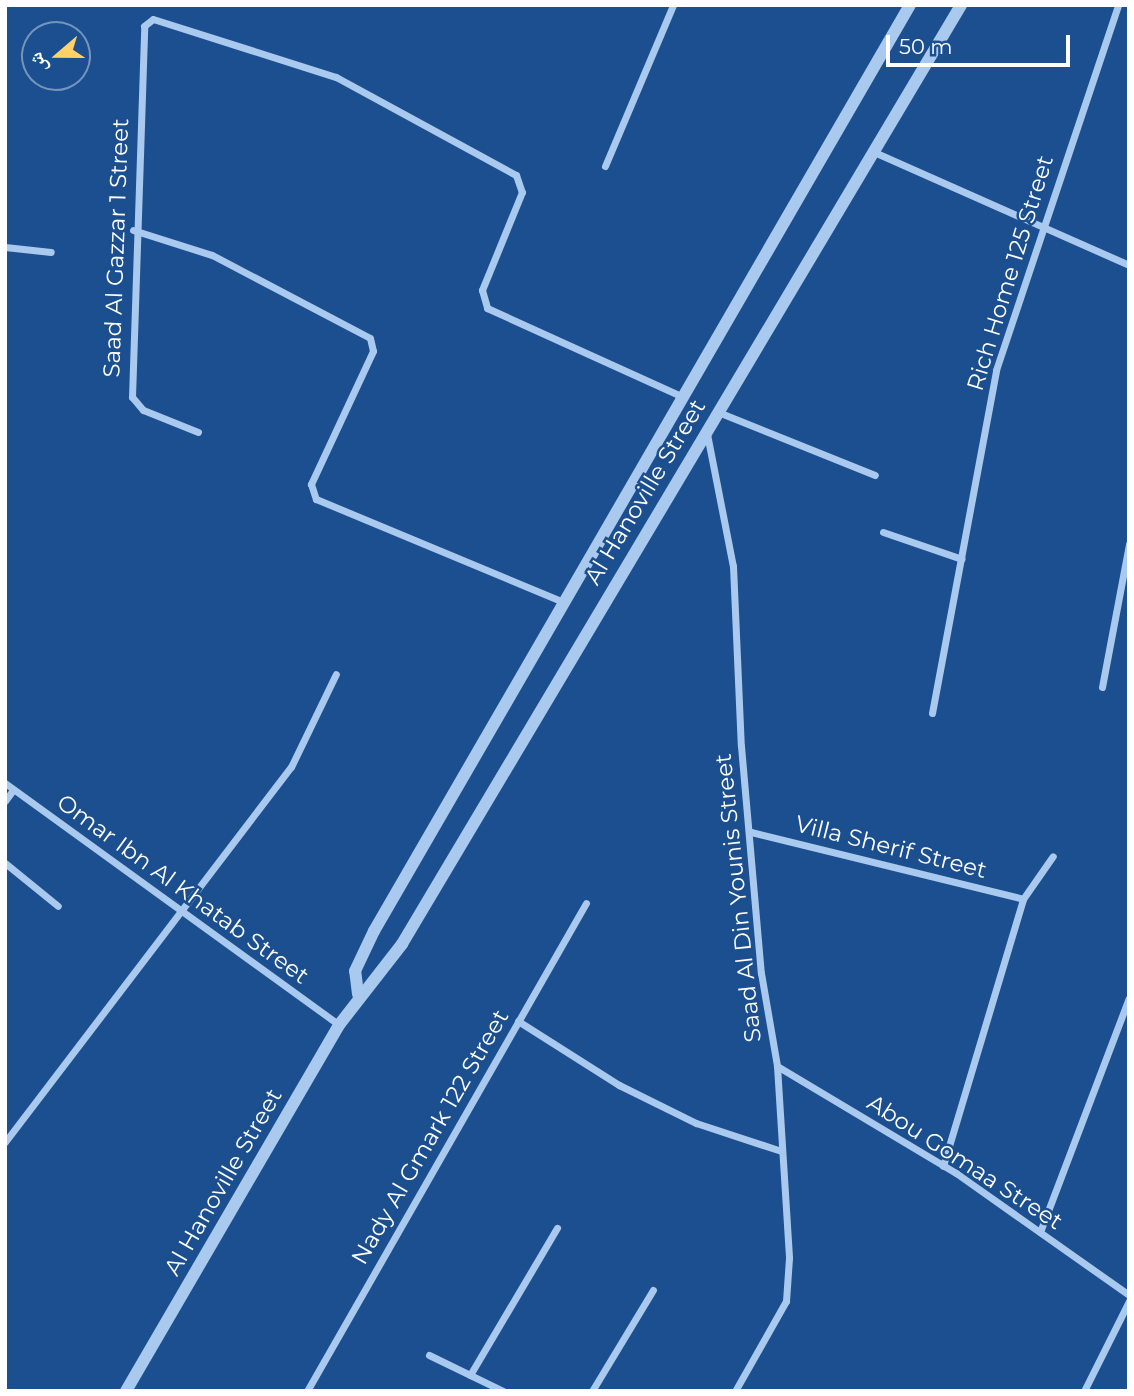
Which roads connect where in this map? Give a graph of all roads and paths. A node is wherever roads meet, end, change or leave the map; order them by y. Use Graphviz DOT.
graph roads {
  1 [pos="673,5"];
  2 [pos="910,5"];
  3 [pos="961,5"];
  4 [pos="1118,5"];
  5 [pos="874,152"];
  6 [pos="605,166"];
  7 [pos="1042,225"];
  8 [pos="133,230"];
  9 [pos="5,247"];
  10 [pos="51,252"];
  11 [pos="1129,265"];
  12 [pos="681,397"];
  13 [pos="717,412"];
  14 [pos="706,431"];
  15 [pos="198,432"];
  16 [pos="875,475"];
  17 [pos="883,532"];
  18 [pos="1129,544"];
  19 [pos="962,559"];
  20 [pos="563,602"];
  21 [pos="336,674"];
  22 [pos="1102,687"];
  23 [pos="932,713"];
  24 [pos="5,783"];
  25 [pos="13,790"];
  26 [pos="5,801"];
  27 [pos="751,832"];
  28 [pos="1053,856"];
  29 [pos="5,863"];
  30 [pos="1023,899"];
  31 [pos="586,904"];
  32 [pos="58,906"];
  33 [pos="176,912"];
  34 [pos="358,994"];
  35 [pos="1129,998"];
  36 [pos="518,1021"];
  37 [pos="339,1025"];
  38 [pos="777,1066"];
  39 [pos="5,1142"];
  40 [pos="781,1151"];
  41 [pos="943,1166"];
  42 [pos="557,1228"];
  43 [pos="1040,1233"];
  44 [pos="653,1290"];
  45 [pos="1129,1295"];
  46 [pos="1129,1301"];
  47 [pos="429,1355"];
  48 [pos="470,1375"];
  49 [pos="126,1391"];
  50 [pos="307,1391"];
  51 [pos="503,1391"];
  52 [pos="592,1391"];
  53 [pos="735,1391"];
  54 [pos="1084,1391"];
  1 -- 6 [label="street"];
  2 -- 12 [label="street, Al Hanoville Street"];
  3 -- 5 [label="street, Al Hanoville Street"];
  4 -- 7 [label="street, Rich Home 125 Street"];
  5 -- 7 [label="street"];
  5 -- 13 [label="street, Al Hanoville Street"];
  7 -- 11 [label="street"];
  7 -- 19 [label="street, Rich Home 125 Street"];
  8 -- 12 [label="street, Saad Al Gazzar 1 Street"];
  8 -- 15 [label="street, Saad Al Gazzar 1 Street"];
  8 -- 20 [label="street"];
  9 -- 10 [label="street"];
  12 -- 20 [label="street, Al Hanoville Street"];
  13 -- 14 [label="street, Al Hanoville Street"];
  13 -- 16 [label="street"];
  14 -- 27 [label="street, Saad Al Din Younis Street"];
  14 -- 34 [label="street, Al Hanoville Street"];
  17 -- 19 [label="street"];
  18 -- 22 [label="street"];
  19 -- 23 [label="street, Rich Home 125 Street"];
  20 -- 34 [label="street, Al Hanoville Street"];
  21 -- 33 [label="street"];
  24 -- 25 [label="street, Omar Ibn Al Khatab Street"];
  25 -- 26 [label="street"];
  25 -- 33 [label="street, Omar Ibn Al Khatab Street"];
  27 -- 30 [label="street, Villa Sherif Street"];
  27 -- 38 [label="street, Saad Al Din Younis Street"];
  28 -- 30 [label="street"];
  29 -- 32 [label="street"];
  30 -- 41 [label="street"];
  31 -- 36 [label="street, Nady Al Gmark 122 Street"];
  33 -- 37 [label="street, Omar Ibn Al Khatab Street"];
  33 -- 39 [label="street"];
  34 -- 37 [label="street, Al Hanoville Street"];
  35 -- 43 [label="street"];
  36 -- 40 [label="street"];
  36 -- 50 [label="street, Nady Al Gmark 122 Street"];
  37 -- 49 [label="street, Al Hanoville Street"];
  38 -- 40 [label="street, Saad Al Din Younis Street"];
  38 -- 41 [label="street, Abou Gomaa Street"];
  40 -- 53 [label="street, Saad Al Din Younis Street"];
  41 -- 43 [label="street, Abou Gomaa Street"];
  42 -- 48 [label="street"];
  43 -- 45 [label="street, Abou Gomaa Street"];
  44 -- 52 [label="street"];
  46 -- 54 [label="street"];
  47 -- 48 [label="street"];
  48 -- 51 [label="street"];
}
